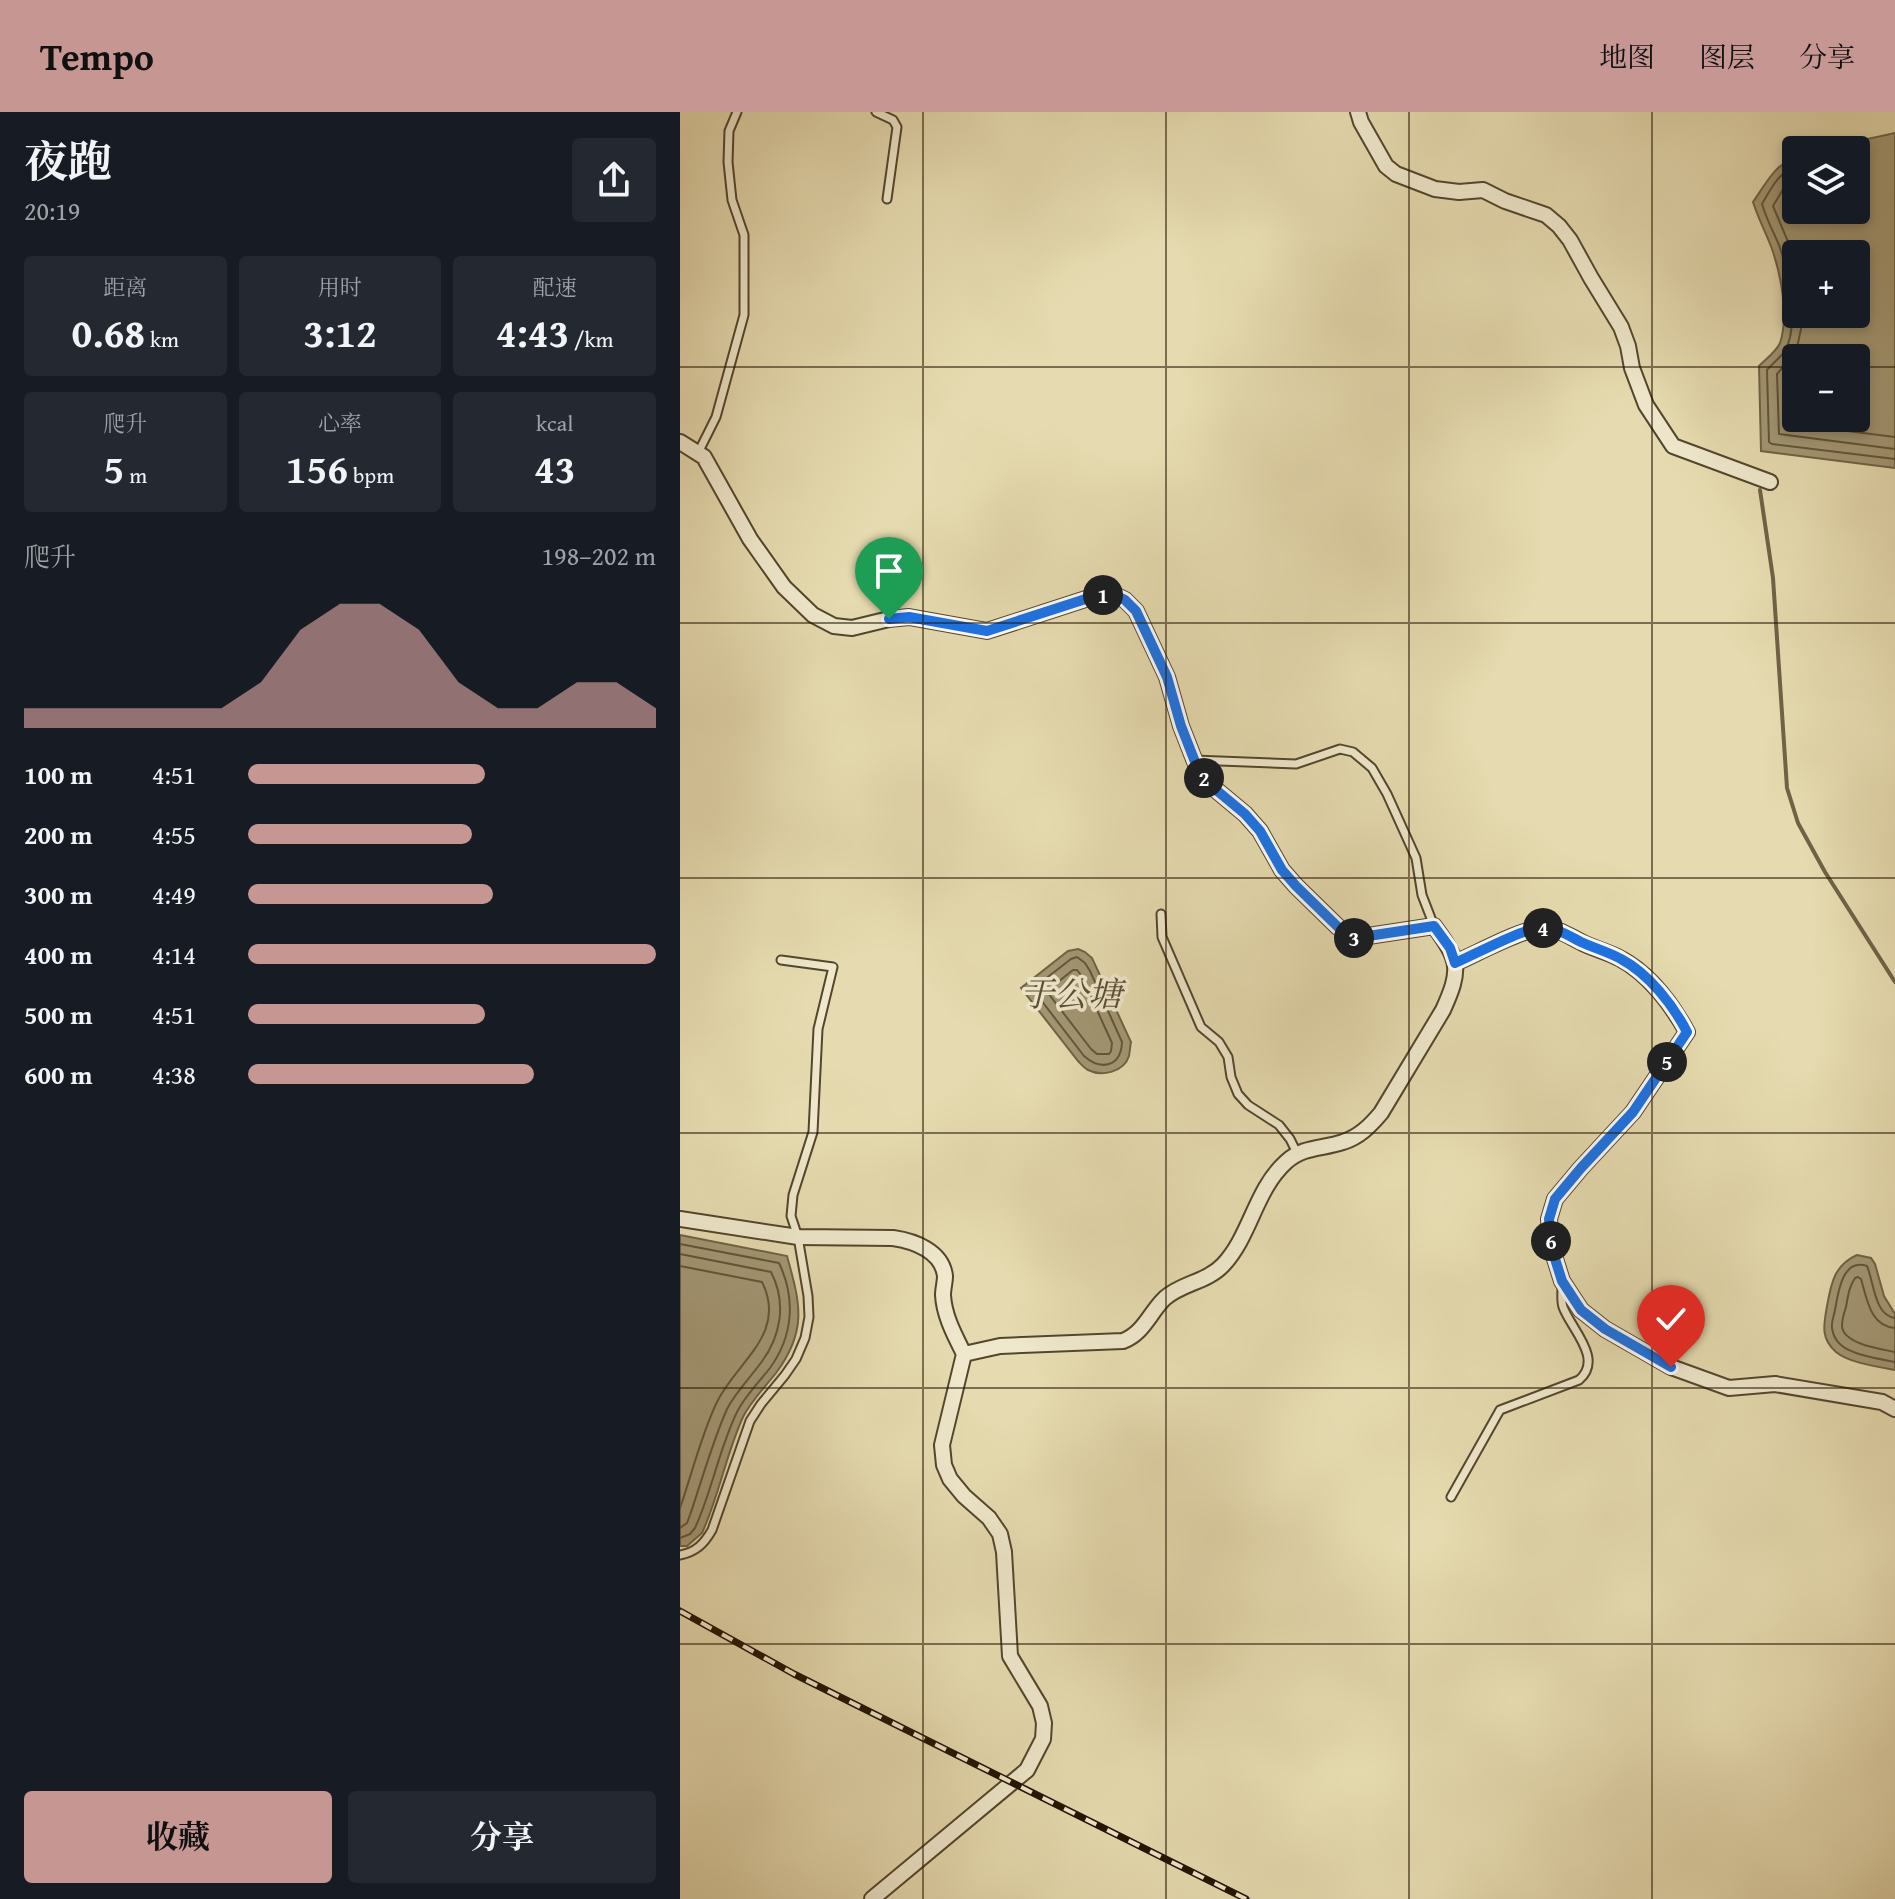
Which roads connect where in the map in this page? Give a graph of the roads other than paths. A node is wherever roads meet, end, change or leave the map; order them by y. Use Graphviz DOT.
graph roads {
  1 [pos="737,112"];
  2 [pos="876,112"];
  3 [pos="1358,112"];
  4 [pos="887,199"];
  5 [pos="680,442"];
  6 [pos="698,453"];
  7 [pos="1770,482"];
  8 [pos="1193,760"];
  9 [pos="1161,914"];
  10 [pos="1434,926"];
  11 [pos="781,960"];
  12 [pos="1455,963"];
  13 [pos="1297,1153"];
  14 [pos="680,1219"];
  15 [pos="798,1237"];
  16 [pos="1562,1281"];
  17 [pos="964,1354"];
  18 [pos="1895,1409"];
  19 [pos="1451,1497"];
  20 [pos="680,1555"];
  21 [pos="872,1899"];
  1 -- 6 [label="lane"];
  2 -- 4 [label="lane"];
  3 -- 7 [label="street"];
  5 -- 6 [label="street"];
  6 -- 8 [label="street"];
  8 -- 10 [label="street"];
  8 -- 10 [label="lane"];
  9 -- 13 [label="lane"];
  10 -- 12 [label="street"];
  11 -- 15 [label="lane"];
  12 -- 13 [label="street"];
  12 -- 16 [label="street"];
  13 -- 17 [label="street"];
  14 -- 15 [label="street"];
  15 -- 17 [label="street"];
  15 -- 20 [label="lane"];
  16 -- 18 [label="street"];
  16 -- 19 [label="lane"];
  17 -- 21 [label="street"];
}
